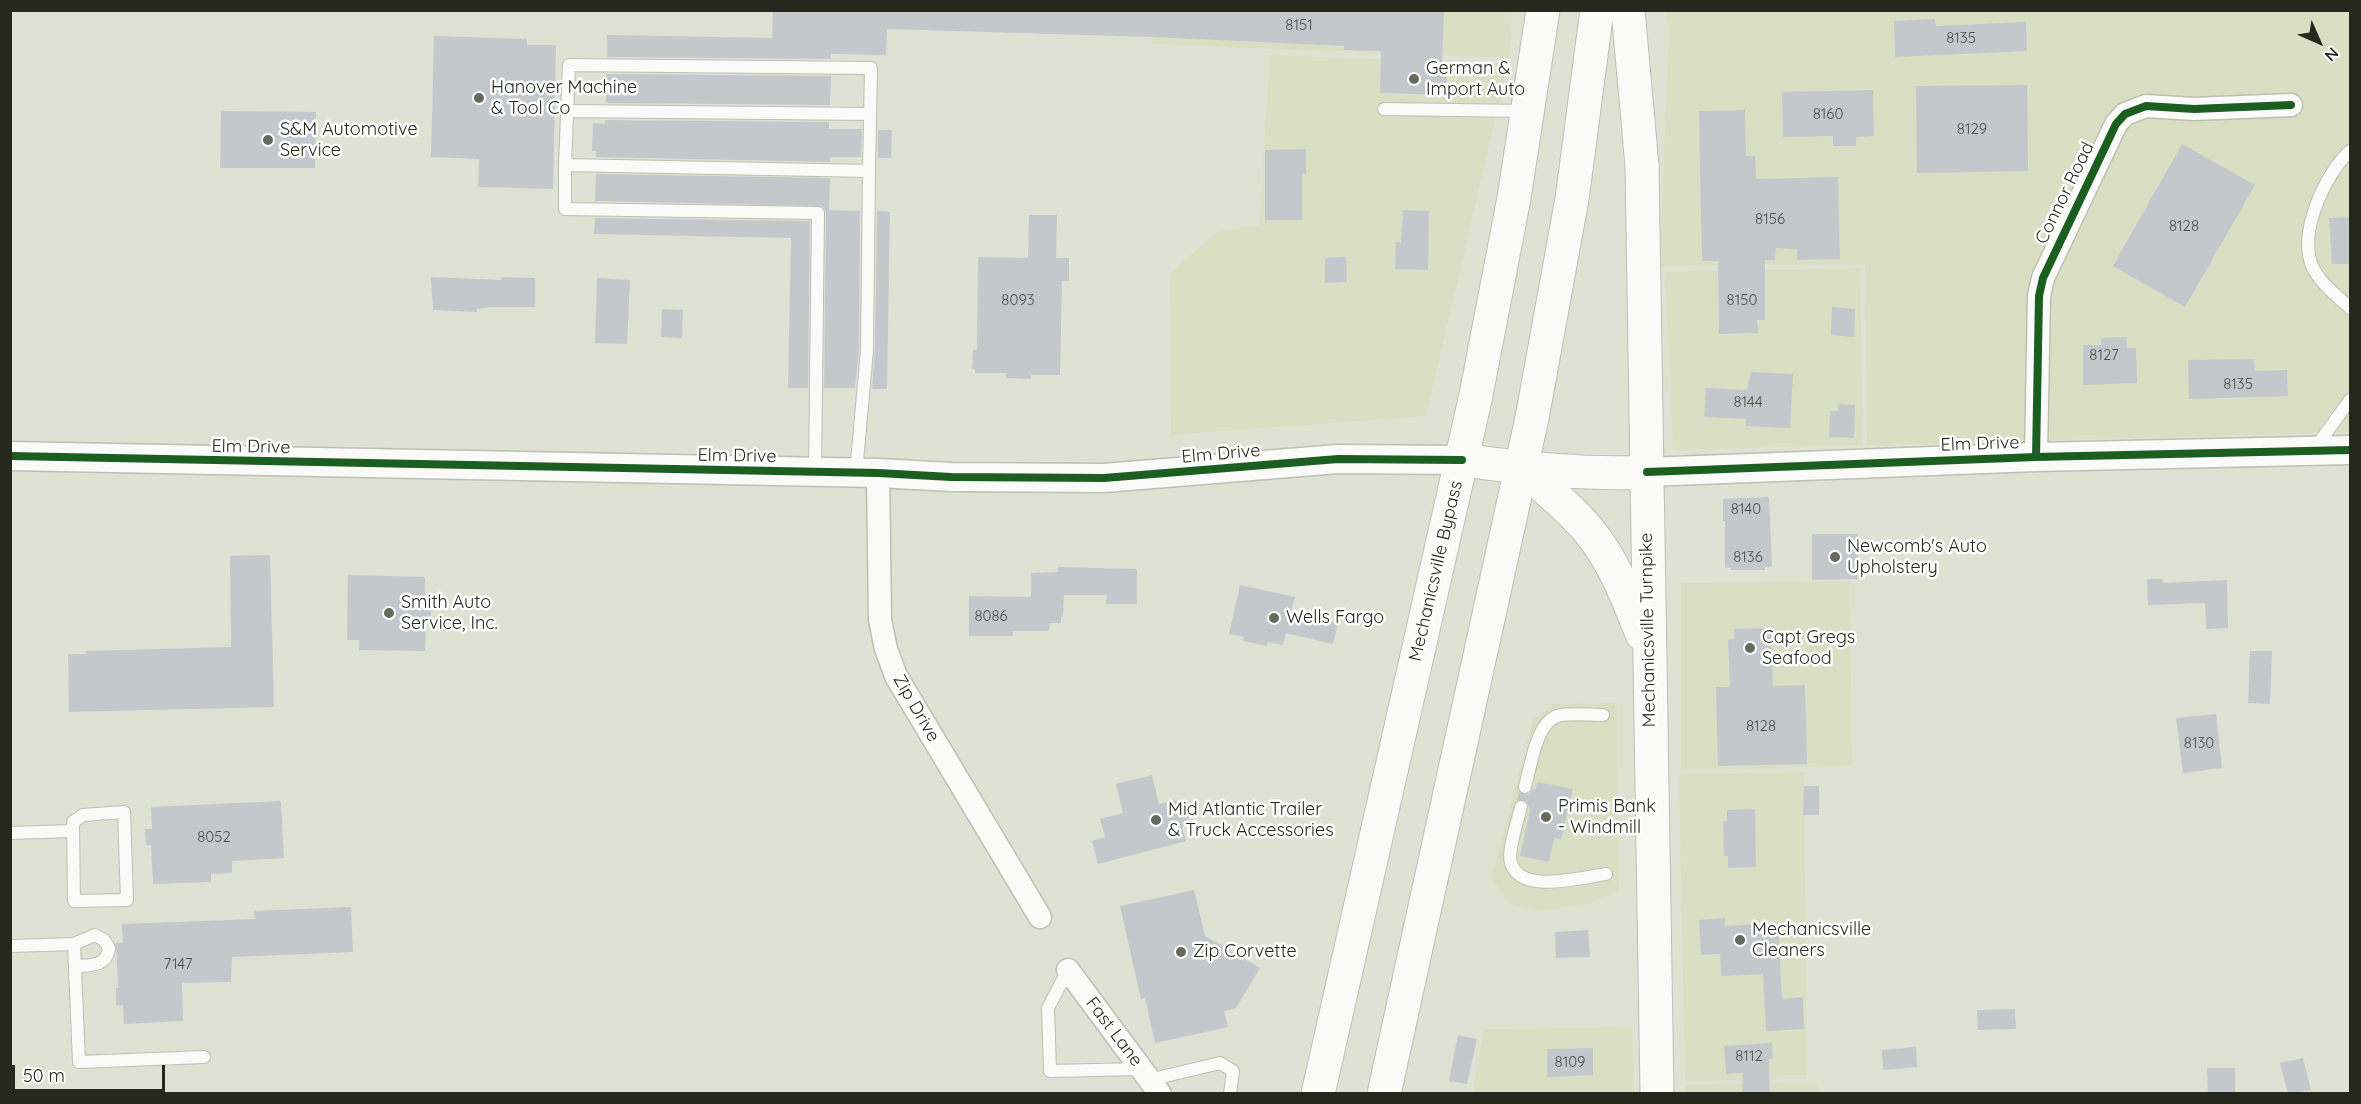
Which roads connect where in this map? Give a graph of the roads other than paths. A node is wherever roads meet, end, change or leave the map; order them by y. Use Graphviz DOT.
graph roads {
  1 [pos="1543,10"];
  2 [pos="1597,10"];
  3 [pos="1628,10"];
  4 [pos="2291,105"];
  5 [pos="1384,109"];
  6 [pos="567,111"];
  7 [pos="1528,111"];
  8 [pos="870,114"];
  9 [pos="2350,151"];
  10 [pos="565,165"];
  11 [pos="869,171"];
  12 [pos="2350,308"];
  13 [pos="2350,400"];
  14 [pos="2350,450"];
  15 [pos="2312,451"];
  16 [pos="10,456"];
  17 [pos="2036,457"];
  18 [pos="1462,460"];
  19 [pos="1522,468"];
  20 [pos="815,472"];
  21 [pos="1647,472"];
  22 [pos="867,473"];
  23 [pos="1648,646"];
  24 [pos="1603,715"];
  25 [pos="1529,788"];
  26 [pos="1525,808"];
  27 [pos="72,831"];
  28 [pos="10,833"];
  29 [pos="1606,873"];
  30 [pos="1040,917"];
  31 [pos="74,944"];
  32 [pos="10,946"];
  33 [pos="75,966"];
  34 [pos="1068,970"];
  35 [pos="204,1057"];
  36 [pos="1150,1081"];
  37 [pos="1230,1094"];
  38 [pos="1318,1094"];
  39 [pos="1384,1094"];
  40 [pos="1657,1094"];
  1 -- 7 [label="main road, Mechanicsville Bypass"];
  2 -- 19 [label="main road"];
  3 -- 21 [label="main road, Mechanicsville Turnpike"];
  4 -- 17 [label="street, Connor Road"];
  5 -- 7 [label="lane"];
  6 -- 8 [label="lane"];
  6 -- 8 [label="lane"];
  6 -- 10 [label="lane"];
  7 -- 18 [label="main road, Mechanicsville Bypass"];
  8 -- 11 [label="lane"];
  9 -- 12 [label="lane"];
  10 -- 11 [label="lane"];
  10 -- 20 [label="lane"];
  11 -- 22 [label="lane"];
  13 -- 15 [label="lane"];
  14 -- 15 [label="street, Elm Drive"];
  15 -- 17 [label="street, Elm Drive"];
  16 -- 20 [label="street, Elm Drive"];
  17 -- 21 [label="street, Elm Drive"];
  18 -- 19 [label="main road, Elm Drive"];
  18 -- 22 [label="street, Elm Drive"];
  18 -- 38 [label="main road, Mechanicsville Bypass"];
  19 -- 21 [label="main road, Elm Drive"];
  19 -- 23 [label="main road"];
  19 -- 39 [label="main road"];
  20 -- 22 [label="street, Elm Drive"];
  21 -- 23 [label="main road, Mechanicsville Turnpike"];
  22 -- 30 [label="street, Zip Drive"];
  23 -- 40 [label="main road, Mechanicsville Turnpike"];
  24 -- 25 [label="lane"];
  26 -- 29 [label="lane"];
  27 -- 27 [label="lane"];
  27 -- 28 [label="lane"];
  31 -- 32 [label="lane"];
  31 -- 33 [label="lane"];
  31 -- 33 [label="lane"];
  33 -- 35 [label="lane"];
  34 -- 36 [label="street, Fast Lane"];
  34 -- 36 [label="lane"];
  36 -- 37 [label="lane"];
}
